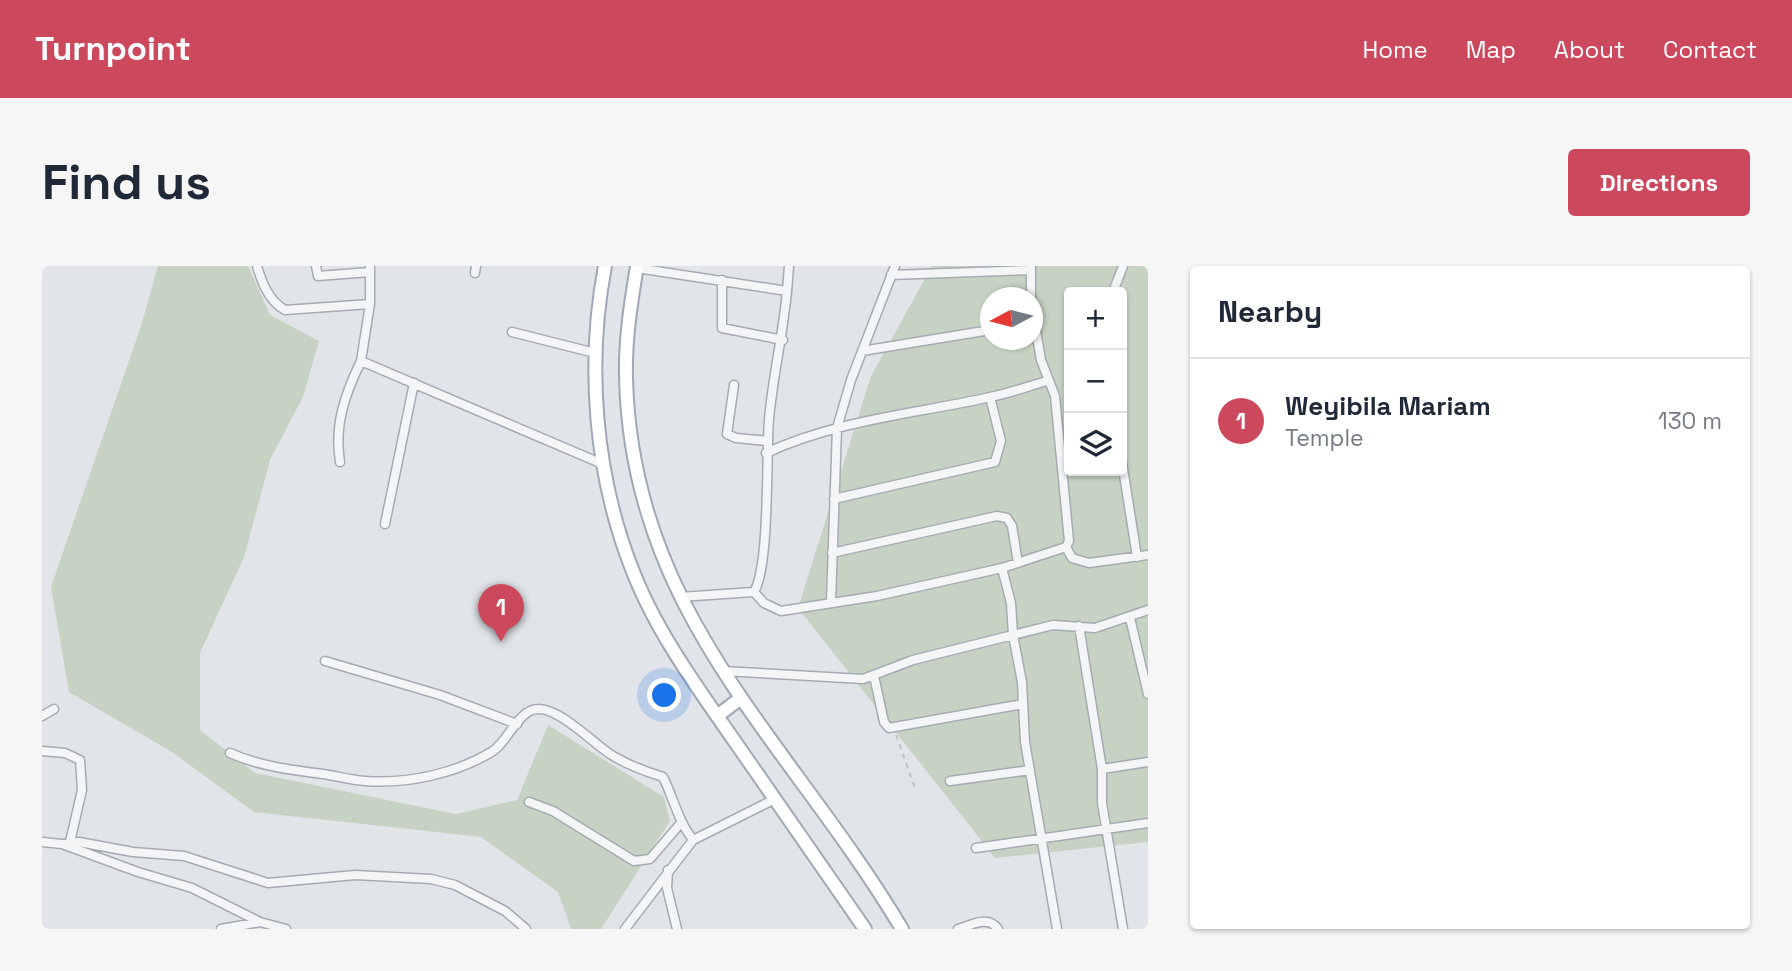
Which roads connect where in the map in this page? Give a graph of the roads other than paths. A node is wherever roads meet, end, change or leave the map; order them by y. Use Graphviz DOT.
graph roads {
  1 [pos="257,266"];
  2 [pos="316,266"];
  3 [pos="605,266"];
  4 [pos="789,266"];
  5 [pos="895,266"];
  6 [pos="1123,266"];
  7 [pos="637,267"];
  8 [pos="1031,268"];
  9 [pos="370,269"];
  10 [pos="970,270"];
  11 [pos="891,275"];
  12 [pos="722,280"];
  13 [pos="1031,287"];
  14 [pos="1115,287"];
  15 [pos="787,291"];
  16 [pos="370,304"];
  17 [pos="512,332"];
  18 [pos="980,332"];
  19 [pos="783,340"];
  20 [pos="1040,350"];
  21 [pos="862,351"];
  22 [pos="595,353"];
  23 [pos="361,361"];
  24 [pos="1047,381"];
  25 [pos="414,383"];
  26 [pos="734,385"];
  27 [pos="990,397"];
  28 [pos="837,428"];
  29 [pos="768,441"];
  30 [pos="766,453"];
  31 [pos="340,462"];
  32 [pos="605,465"];
  33 [pos="1124,476"];
  34 [pos="834,499"];
  35 [pos="385,524"];
  36 [pos="1066,547"];
  37 [pos="832,553"];
  38 [pos="1148,555"];
  39 [pos="1137,557"];
  40 [pos="1018,563"];
  41 [pos="1002,568"];
  42 [pos="754,592"];
  43 [pos="680,597"];
  44 [pos="831,602"];
  45 [pos="1148,610"];
  46 [pos="1130,618"];
  47 [pos="1079,626"];
  48 [pos="1013,635"];
  49 [pos="325,662"];
  50 [pos="723,671"];
  51 [pos="874,676"];
  52 [pos="1148,694"];
  53 [pos="741,698"];
  54 [pos="1023,704"];
  55 [pos="54,709"];
  56 [pos="42,716"];
  57 [pos="717,716"];
  58 [pos="517,724"];
  59 [pos="42,751"];
  60 [pos="230,753"];
  61 [pos="1148,762"];
  62 [pos="1102,769"];
  63 [pos="1030,770"];
  64 [pos="950,781"];
  65 [pos="775,799"];
  66 [pos="529,802"];
  67 [pos="1148,822"];
  68 [pos="680,824"];
  69 [pos="1108,828"];
  70 [pos="1043,837"];
  71 [pos="693,840"];
  72 [pos="42,842"];
  73 [pos="66,843"];
  74 [pos="976,848"];
  75 [pos="668,870"];
  76 [pos="260,922"];
  77 [pos="221,929"];
  78 [pos="286,929"];
  79 [pos="526,929"];
  80 [pos="625,929"];
  81 [pos="677,929"];
  82 [pos="865,929"];
  83 [pos="902,929"];
  84 [pos="958,929"];
  85 [pos="998,929"];
  86 [pos="1056,929"];
  87 [pos="1123,929"];
  1 -- 16 [label="street"];
  2 -- 9 [label="street"];
  3 -- 22 [label="main road"];
  4 -- 15 [label="street"];
  5 -- 11 [label="street"];
  6 -- 14 [label="street"];
  7 -- 12 [label="street"];
  7 -- 43 [label="main road"];
  8 -- 10 [label="street"];
  8 -- 13 [label="street"];
  9 -- 16 [label="street"];
  10 -- 11 [label="street"];
  11 -- 21 [label="street"];
  12 -- 15 [label="street"];
  12 -- 19 [label="street"];
  15 -- 19 [label="street"];
  16 -- 23 [label="street"];
  17 -- 22 [label="street"];
  18 -- 21 [label="street"];
  19 -- 29 [label="street"];
  20 -- 24 [label="street"];
  21 -- 28 [label="street"];
  22 -- 32 [label="main road"];
  23 -- 25 [label="street"];
  23 -- 31 [label="street"];
  24 -- 27 [label="street"];
  24 -- 36 [label="street"];
  25 -- 32 [label="street"];
  25 -- 35 [label="street"];
  26 -- 29 [label="street"];
  27 -- 28 [label="street"];
  27 -- 34 [label="street"];
  28 -- 30 [label="street"];
  28 -- 34 [label="street"];
  29 -- 30 [label="street"];
  30 -- 42 [label="street"];
  32 -- 57 [label="main road"];
  33 -- 39 [label="street"];
  34 -- 37 [label="street"];
  36 -- 39 [label="street"];
  36 -- 40 [label="street"];
  37 -- 40 [label="street"];
  37 -- 44 [label="street"];
  38 -- 39 [label="street"];
  40 -- 41 [label="street"];
  41 -- 44 [label="street"];
  41 -- 48 [label="street"];
  42 -- 43 [label="street"];
  42 -- 44 [label="street"];
  43 -- 50 [label="main road"];
  45 -- 46 [label="street"];
  46 -- 47 [label="street"];
  46 -- 52 [label="street"];
  47 -- 48 [label="street"];
  47 -- 62 [label="street"];
  48 -- 51 [label="street"];
  48 -- 54 [label="street"];
  49 -- 58 [label="street"];
  50 -- 51 [label="street"];
  50 -- 53 [label="main road"];
  51 -- 54 [label="street"];
  53 -- 57 [label="main road"];
  53 -- 83 [label="main road"];
  54 -- 63 [label="street"];
  55 -- 56 [label="street"];
  57 -- 65 [label="main road"];
  58 -- 60 [label="street"];
  58 -- 68 [label="street"];
  59 -- 73 [label="street"];
  61 -- 62 [label="street"];
  62 -- 69 [label="street"];
  63 -- 64 [label="street"];
  63 -- 70 [label="street"];
  65 -- 71 [label="street"];
  65 -- 82 [label="main road"];
  66 -- 68 [label="street"];
  67 -- 69 [label="street"];
  68 -- 71 [label="street"];
  69 -- 70 [label="street"];
  69 -- 87 [label="street"];
  70 -- 74 [label="street"];
  70 -- 86 [label="street"];
  71 -- 75 [label="street"];
  72 -- 73 [label="street"];
  73 -- 76 [label="street"];
  73 -- 79 [label="street"];
  75 -- 80 [label="street"];
  75 -- 81 [label="street"];
  76 -- 77 [label="street"];
  76 -- 78 [label="street"];
  84 -- 85 [label="street"];
}
